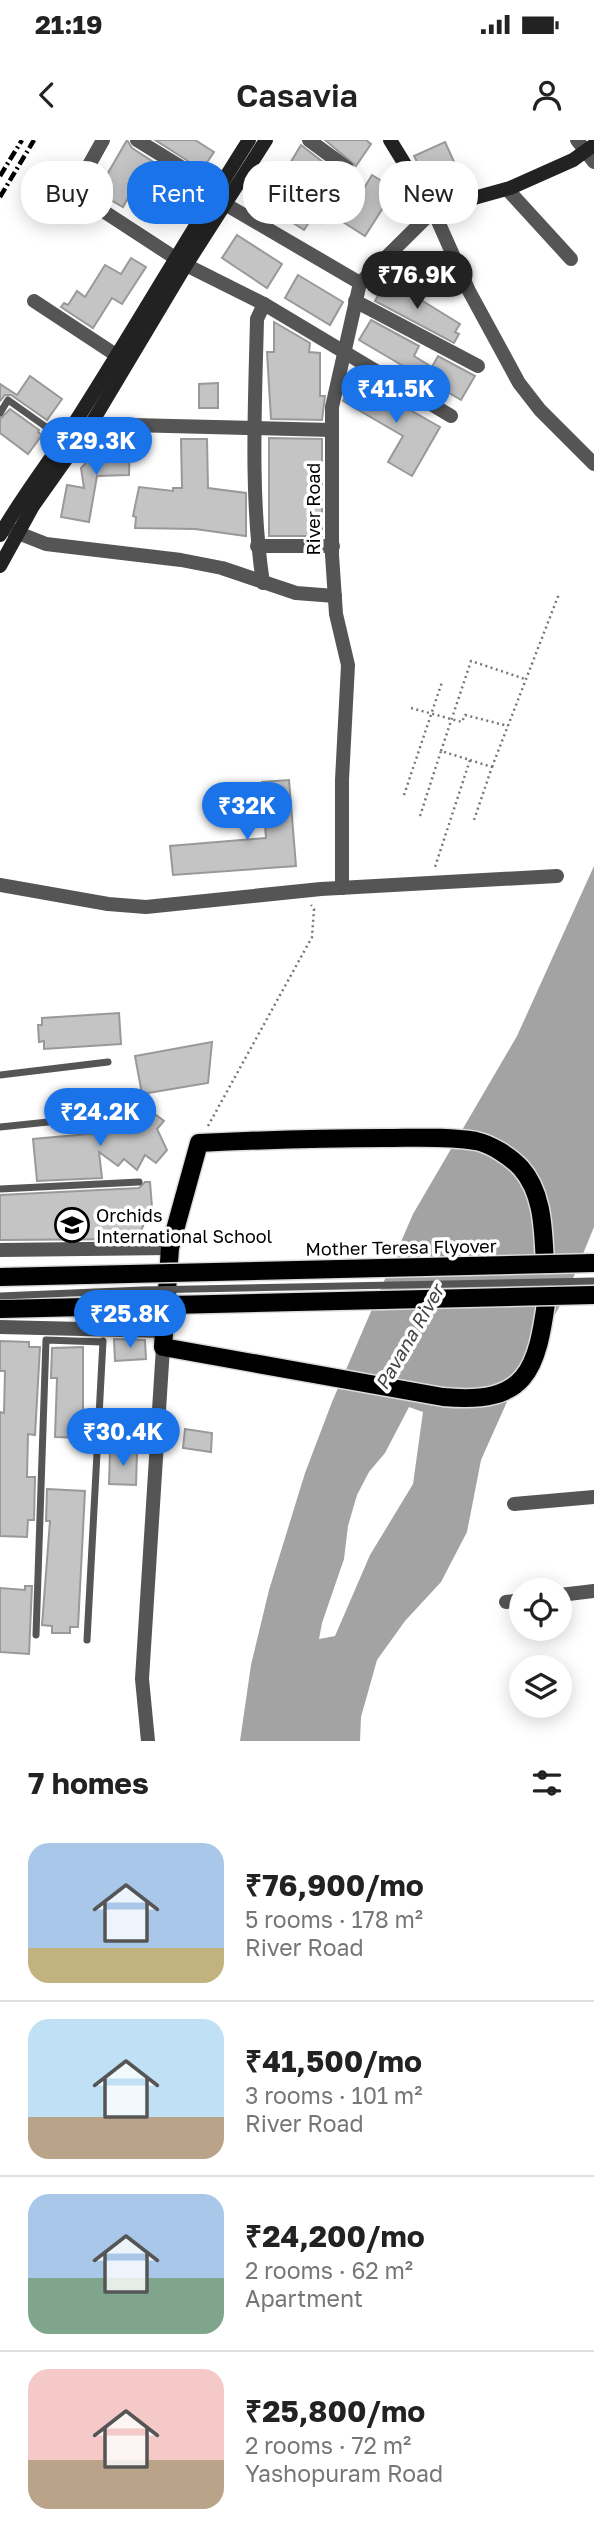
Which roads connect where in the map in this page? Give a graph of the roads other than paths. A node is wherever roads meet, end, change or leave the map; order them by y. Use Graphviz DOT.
graph roads {
  1 [pos="103,140"];
  2 [pos="137,140"];
  3 [pos="249,140"];
  4 [pos="266,140"];
  5 [pos="310,140"];
  6 [pos="390,140"];
  7 [pos="587,149"];
  8 [pos="171,161"];
  9 [pos="338,161"];
  10 [pos="403,161"];
  11 [pos="229,180"];
  12 [pos="229,187"];
  13 [pos="507,189"];
  14 [pos="478,197"];
  15 [pos="229,206"];
  16 [pos="204,224"];
  17 [pos="420,224"];
  18 [pos="441,224"];
  19 [pos="571,259"];
  20 [pos="180,261"];
  21 [pos="360,283"];
  22 [pos="34,301"];
  23 [pos="355,302"];
  24 [pos="264,304"];
  25 [pos="343,350"];
  26 [pos="116,355"];
  27 [pos="478,366"];
  28 [pos="0,413"];
  29 [pos="92,413"];
  30 [pos="451,416"];
  31 [pos="255,427"];
  32 [pos="331,430"];
  33 [pos="63,439"];
  34 [pos="594,464"];
  35 [pos="5,531"];
  36 [pos="257,546"];
  37 [pos="332,546"];
  38 [pos="0,566"];
  39 [pos="263,583"];
  40 [pos="335,596"];
  41 [pos="557,876"];
  42 [pos="0,885"];
  43 [pos="342,888"];
  44 [pos="108,1062"];
  45 [pos="0,1075"];
  46 [pos="77,1119"];
  47 [pos="0,1128"];
  48 [pos="139,1182"];
  49 [pos="0,1189"];
  50 [pos="170,1248"];
  51 [pos="0,1250"];
  52 [pos="594,1263"];
  53 [pos="545,1264"];
  54 [pos="0,1277"];
  55 [pos="594,1281"];
  56 [pos="594,1295"];
  57 [pos="0,1296"];
  58 [pos="547,1296"];
  59 [pos="0,1309"];
  60 [pos="0,1327"];
  61 [pos="103,1336"];
  62 [pos="163,1339"];
  63 [pos="594,1497"];
  64 [pos="514,1504"];
  65 [pos="594,1591"];
  66 [pos="572,1594"];
  67 [pos="506,1602"];
  68 [pos="509,1602"];
  69 [pos="36,1635"];
  70 [pos="88,1640"];
  71 [pos="148,1741"];
  1 -- 20 [label="street"];
  2 -- 8 [label="street"];
  3 -- 11 [label="main road"];
  4 -- 12 [label="main road"];
  5 -- 9 [label="street"];
  6 -- 10 [label="main road"];
  7 -- 13 [label="main road"];
  13 -- 14 [label="main road"];
  13 -- 19 [label="street"];
  15 -- 21 [label="street"];
  16 -- 20 [label="main road"];
  17 -- 21 [label="street"];
  18 -- 34 [label="street"];
  20 -- 24 [label="street"];
  20 -- 26 [label="main road"];
  20 -- 29 [label="main road"];
  21 -- 23 [label="street, River Road"];
  22 -- 26 [label="street"];
  23 -- 25 [label="street, River Road"];
  23 -- 27 [label="street"];
  24 -- 25 [label="street"];
  24 -- 31 [label="street"];
  25 -- 30 [label="street"];
  25 -- 32 [label="street, River Road"];
  26 -- 29 [label="main road"];
  28 -- 33 [label="lane"];
  29 -- 31 [label="street"];
  29 -- 33 [label="main road"];
  29 -- 35 [label="main road"];
  31 -- 32 [label="street"];
  31 -- 36 [label="street"];
  32 -- 37 [label="street, River Road"];
  33 -- 35 [label="main road"];
  35 -- 38 [label="main road"];
  35 -- 39 [label="street"];
  36 -- 37 [label="street"];
  36 -- 39 [label="street"];
  37 -- 40 [label="street, River Road"];
  39 -- 40 [label="street"];
  40 -- 43 [label="street, River Road"];
  41 -- 43 [label="street"];
  42 -- 43 [label="street"];
  44 -- 45 [label="lane"];
  46 -- 47 [label="lane"];
  48 -- 49 [label="lane"];
  50 -- 51 [label="street"];
  50 -- 53 [label="main road"];
  50 -- 62 [label="main road"];
  52 -- 53 [label="main road, Mother Teresa Flyover, bridge"];
  53 -- 54 [label="main road, Mother Teresa Flyover, bridge"];
  55 -- 57 [label="lane, bridge"];
  56 -- 58 [label="main road, bridge"];
  58 -- 59 [label="main road, bridge"];
  58 -- 62 [label="main road"];
  60 -- 61 [label="street"];
  61 -- 62 [label="street"];
  61 -- 69 [label="lane"];
  61 -- 70 [label="lane"];
  62 -- 71 [label="street"];
  63 -- 64 [label="street"];
  65 -- 66 [label="street"];
  67 -- 68 [label="street"];
}
